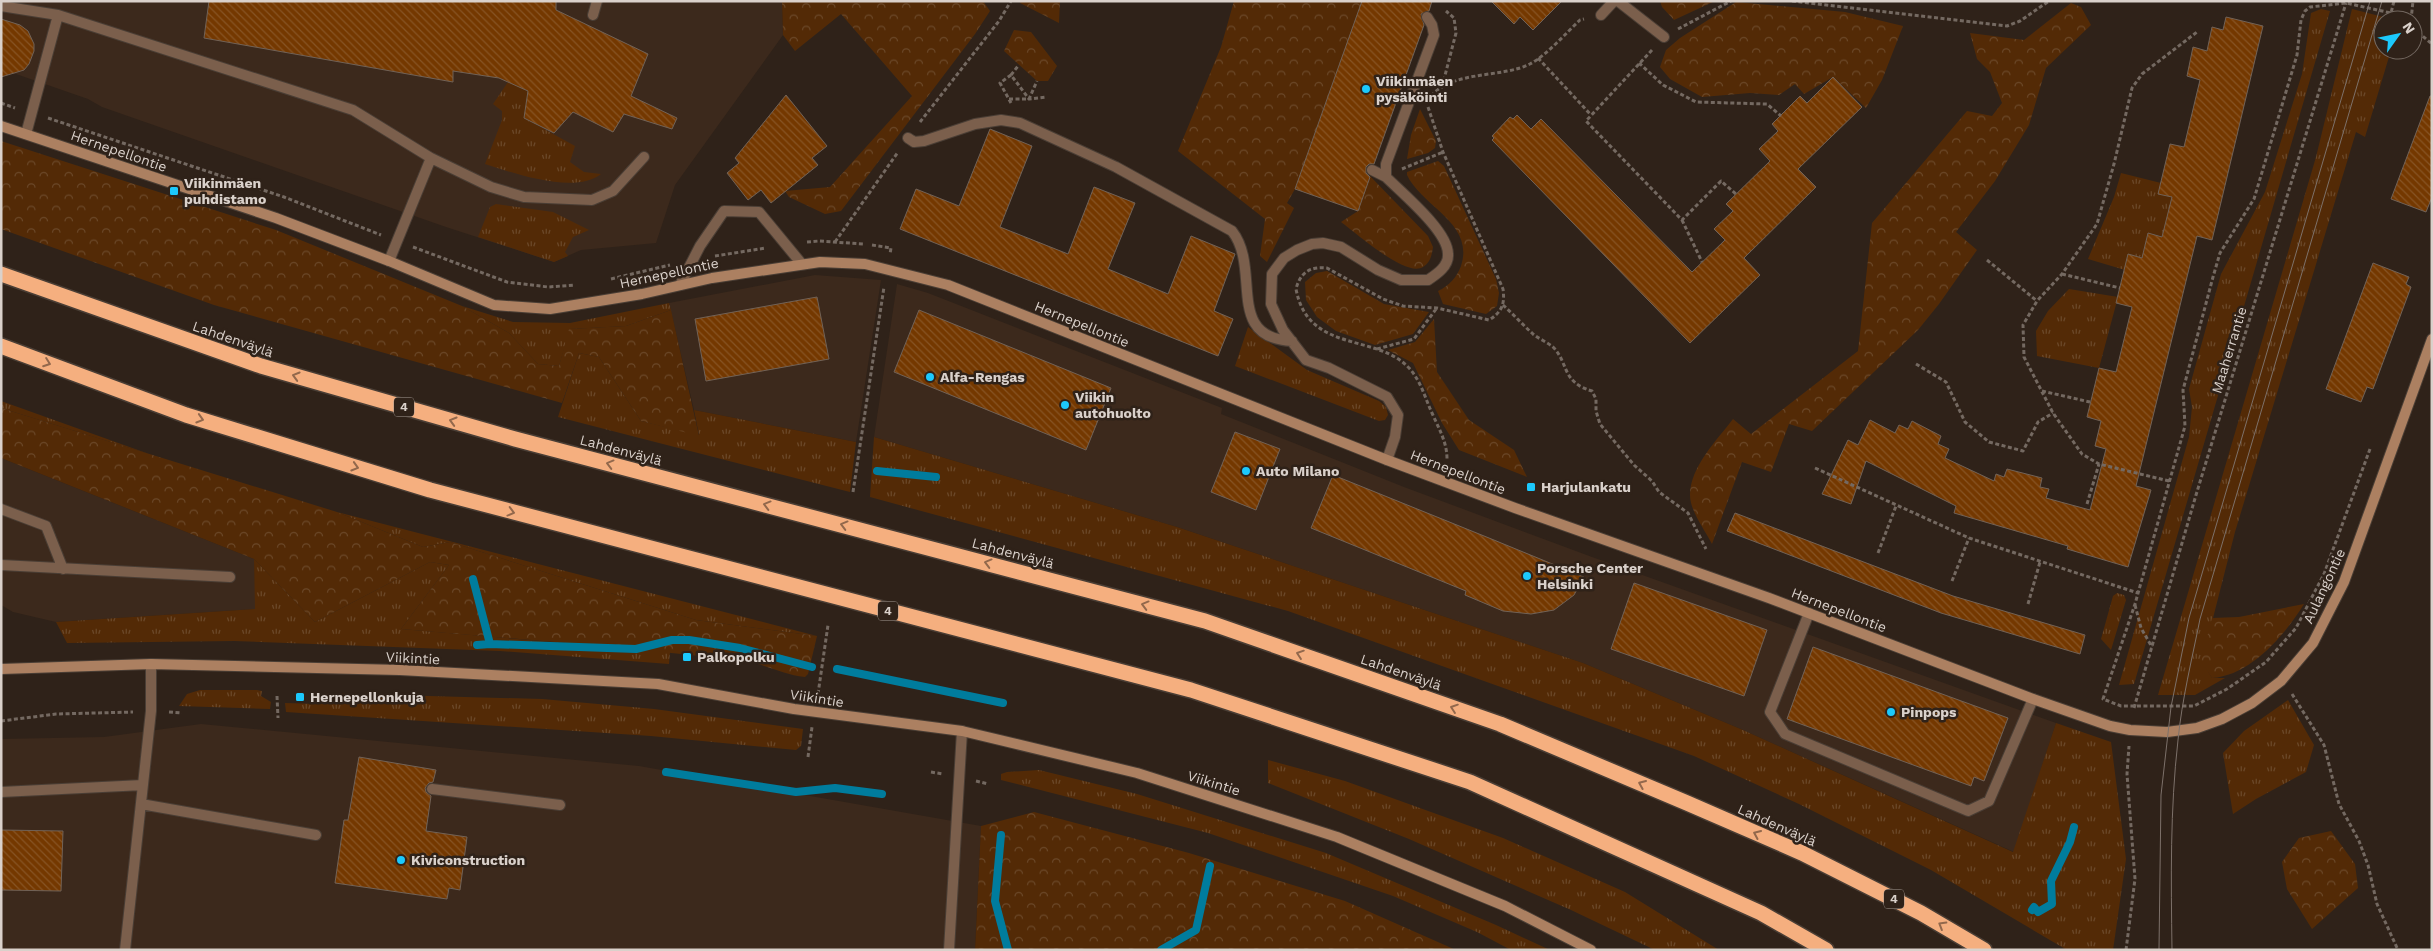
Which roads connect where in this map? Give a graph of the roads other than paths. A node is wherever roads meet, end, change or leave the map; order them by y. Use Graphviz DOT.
graph roads {
  1 [pos="597,1"];
  2 [pos="1614,1"];
  3 [pos="1618,1"];
  4 [pos="1,6"];
  5 [pos="58,15"];
  6 [pos="1601,15"];
  7 [pos="593,16"];
  8 [pos="1427,17"];
  9 [pos="1664,38"];
  10 [pos="1,126"];
  11 [pos="26,134"];
  12 [pos="908,138"];
  13 [pos="644,157"];
  14 [pos="431,158"];
  15 [pos="1372,170"];
  16 [pos="1386,177"];
  17 [pos="389,261"];
  18 [pos="802,263"];
  19 [pos="1,274"];
  20 [pos="680,285"];
  21 [pos="2432,340"];
  22 [pos="1292,341"];
  23 [pos="1,346"];
  24 [pos="1387,460"];
  25 [pos="1,509"];
  26 [pos="1,565"];
  27 [pos="63,568"];
  28 [pos="230,578"];
  29 [pos="1809,613"];
  30 [pos="152,664"];
  31 [pos="1,669"];
  32 [pos="2033,699"];
  33 [pos="2130,730"];
  34 [pos="962,731"];
  35 [pos="143,785"];
  36 [pos="432,789"];
  37 [pos="1,792"];
  38 [pos="141,804"];
  39 [pos="560,805"];
  40 [pos="316,835"];
  41 [pos="1761,913"];
  42 [pos="126,950"];
  43 [pos="949,950"];
  44 [pos="1591,950"];
  45 [pos="1815,950"];
  46 [pos="1826,950"];
  47 [pos="1984,950"];
  1 -- 7 [label="lane"];
  2 -- 6 [label="lane"];
  3 -- 9 [label="lane"];
  4 -- 5 [label="lane"];
  5 -- 11 [label="lane"];
  5 -- 14 [label="lane"];
  8 -- 16 [label="lane"];
  10 -- 11 [label="street, Hernepellontie"];
  11 -- 17 [label="street, Hernepellontie"];
  12 -- 22 [label="lane"];
  13 -- 14 [label="lane"];
  14 -- 17 [label="lane"];
  15 -- 16 [label="lane"];
  16 -- 22 [label="lane"];
  17 -- 20 [label="street, Hernepellontie"];
  18 -- 20 [label="street, Hernepellontie"];
  18 -- 20 [label="lane"];
  18 -- 24 [label="street, Hernepellontie"];
  47 -- 19 [label="highway, Lahdenväylä / 4, one-way"];
  21 -- 33 [label="street, Aulangontie"];
  22 -- 24 [label="lane"];
  23 -- 41 [label="highway, 4, one-way"];
  24 -- 29 [label="street, Hernepellontie"];
  25 -- 27 [label="lane"];
  26 -- 27 [label="lane"];
  27 -- 28 [label="lane"];
  29 -- 32 [label="street, Hernepellontie"];
  29 -- 32 [label="lane"];
  30 -- 31 [label="street, Viikintie"];
  30 -- 34 [label="street, Viikintie"];
  30 -- 35 [label="lane"];
  32 -- 33 [label="street, Hernepellontie"];
  34 -- 43 [label="lane"];
  34 -- 44 [label="street, Viikintie"];
  35 -- 37 [label="lane"];
  35 -- 38 [label="lane"];
  36 -- 39 [label="lane"];
  38 -- 40 [label="lane"];
  38 -- 42 [label="lane"];
  41 -- 45 [label="highway"];
  41 -- 46 [label="highway, 4"];
}
